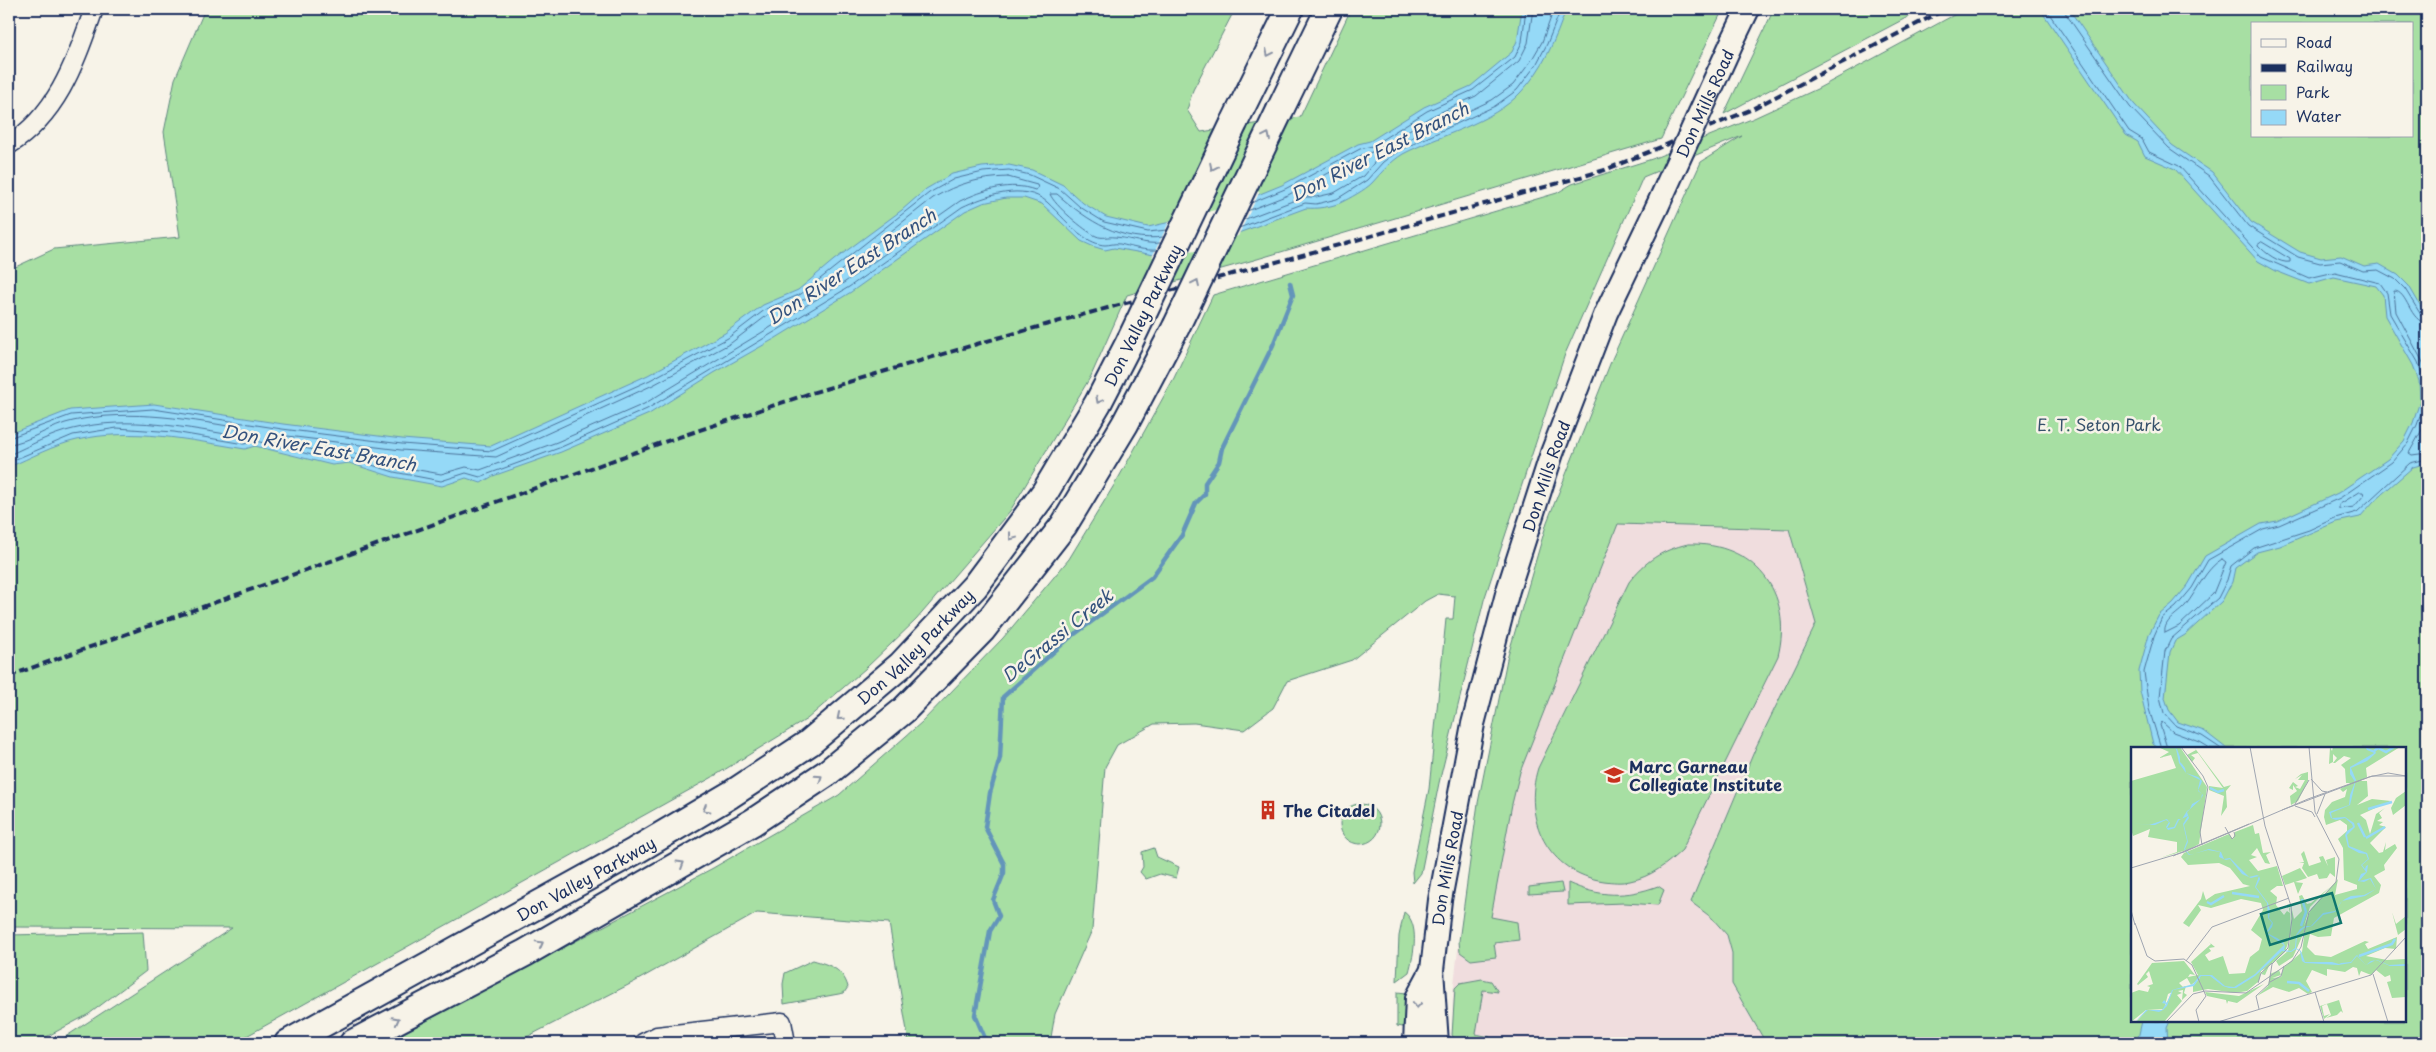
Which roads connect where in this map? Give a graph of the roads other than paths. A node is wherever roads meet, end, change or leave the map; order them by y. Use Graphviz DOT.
graph roads {
  1 [pos="94,9"];
  2 [pos="1290,9"];
  3 [pos="1329,9"];
  4 [pos="1748,9"];
  5 [pos="9,145"];
  6 [pos="1432,970"];
  7 [pos="288,1043"];
  8 [pos="353,1043"];
  9 [pos="643,1043"];
  10 [pos="786,1043"];
  11 [pos="1415,1043"];
  12 [pos="1437,1043"];
  1 -- 5 [label="street"];
  2 -- 7 [label="highway, Don Valley Parkway, one-way, bridge"];
  8 -- 3 [label="highway, Don Valley Parkway, one-way, bridge"];
  4 -- 6 [label="main road, Don Mills Road, bridge"];
  6 -- 11 [label="main road, Don Mills Road, one-way"];
  6 -- 12 [label="main road, Don Mills Road"];
  9 -- 10 [label="street"];
}
